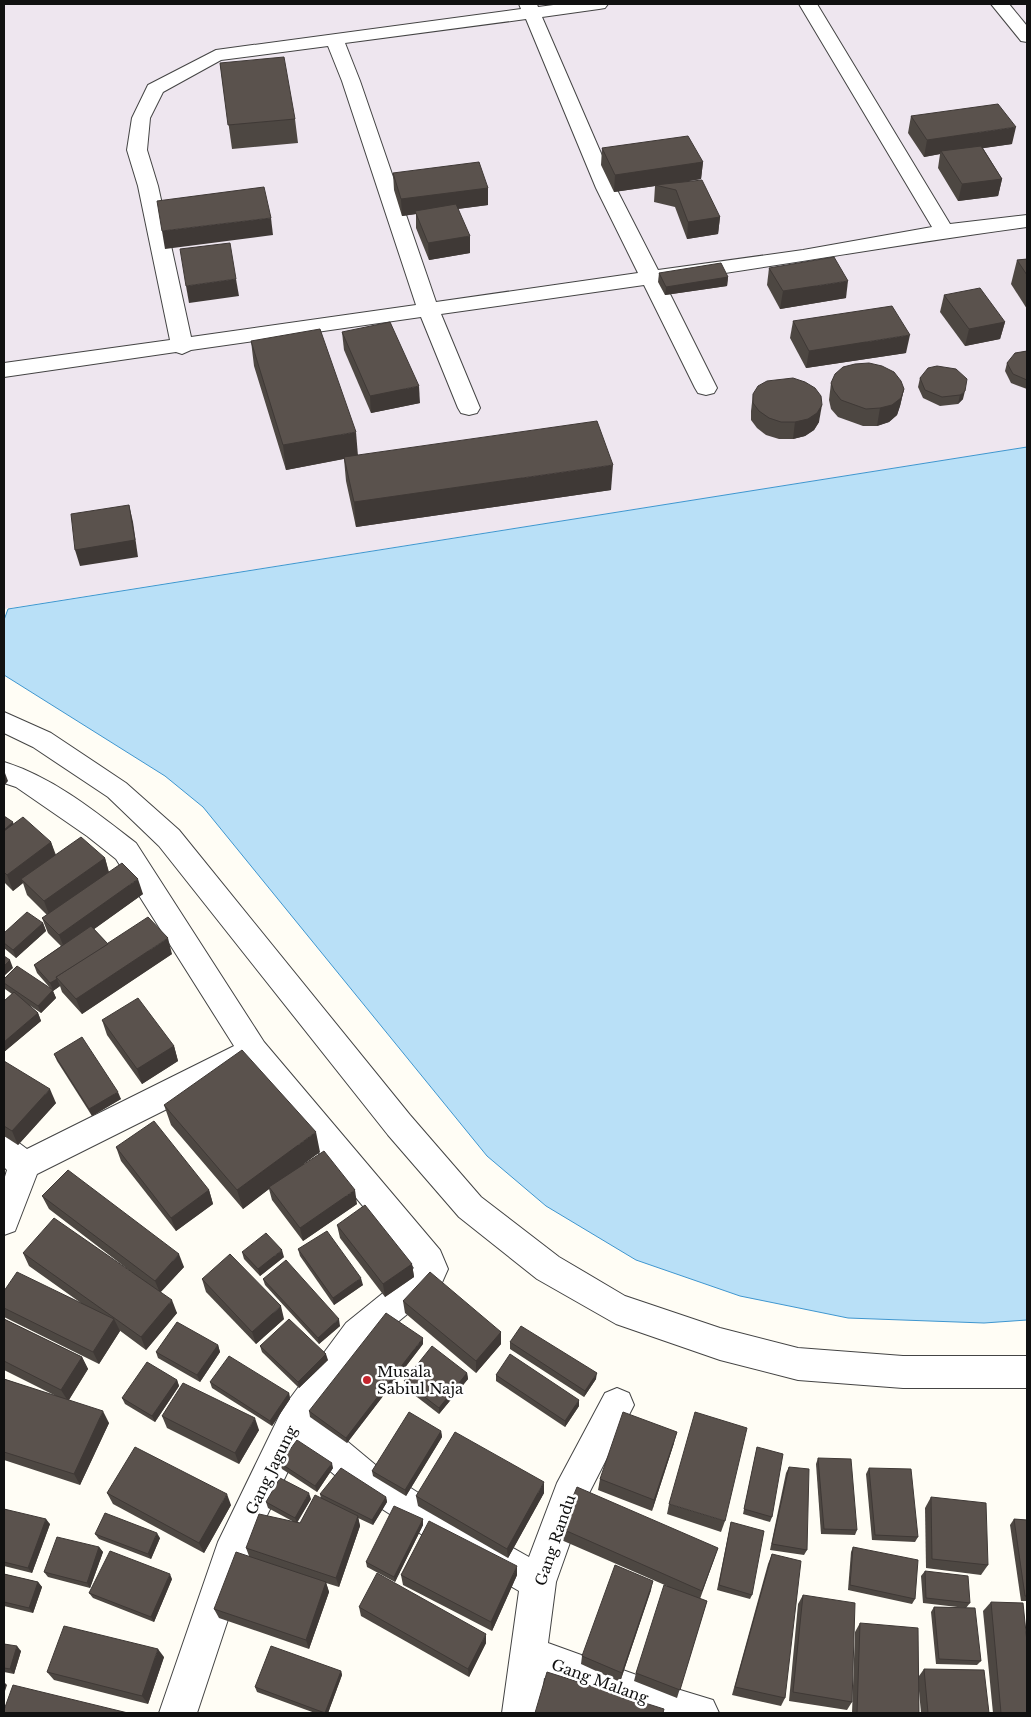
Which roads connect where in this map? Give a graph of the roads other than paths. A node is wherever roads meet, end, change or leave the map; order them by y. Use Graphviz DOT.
graph roads {
  1 [pos="599,4"];
  2 [pos="808,4"];
  3 [pos="1000,4"];
  4 [pos="530,8"];
  5 [pos="1027,37"];
  6 [pos="334,39"];
  7 [pos="1027,221"];
  8 [pos="944,231"];
  9 [pos="650,278"];
  10 [pos="428,309"];
  11 [pos="182,347"];
  12 [pos="4,370"];
  13 [pos="706,388"];
  14 [pos="469,408"];
  15 [pos="4,722"];
  16 [pos="4,772"];
  17 [pos="253,1051"];
  18 [pos="14,1157"];
  19 [pos="4,1221"];
  20 [pos="1027,1372"];
  21 [pos="616,1405"];
  22 [pos="295,1420"];
  23 [pos="538,1582"];
  24 [pos="530,1655"];
  25 [pos="178,1713"];
  26 [pos="521,1713"];
  27 [pos="700,1713"];
  1 -- 4 [label="street"];
  2 -- 8 [label="street"];
  3 -- 5 [label="street"];
  4 -- 6 [label="street"];
  4 -- 9 [label="street"];
  6 -- 10 [label="street"];
  6 -- 11 [label="street"];
  7 -- 8 [label="street"];
  8 -- 9 [label="street"];
  9 -- 10 [label="street"];
  9 -- 13 [label="street"];
  10 -- 11 [label="street"];
  10 -- 14 [label="street"];
  11 -- 12 [label="street"];
  15 -- 20 [label="street"];
  16 -- 17 [label="street"];
  17 -- 18 [label="street"];
  17 -- 22 [label="street, Gang Jagung"];
  18 -- 19 [label="street"];
  21 -- 23 [label="street, Gang Randu"];
  22 -- 23 [label="street"];
  22 -- 25 [label="street, Gang Jagung"];
  23 -- 24 [label="street, Gang Randu"];
  24 -- 26 [label="street, Gang Randu"];
  24 -- 27 [label="street, Gang Malang"];
}
